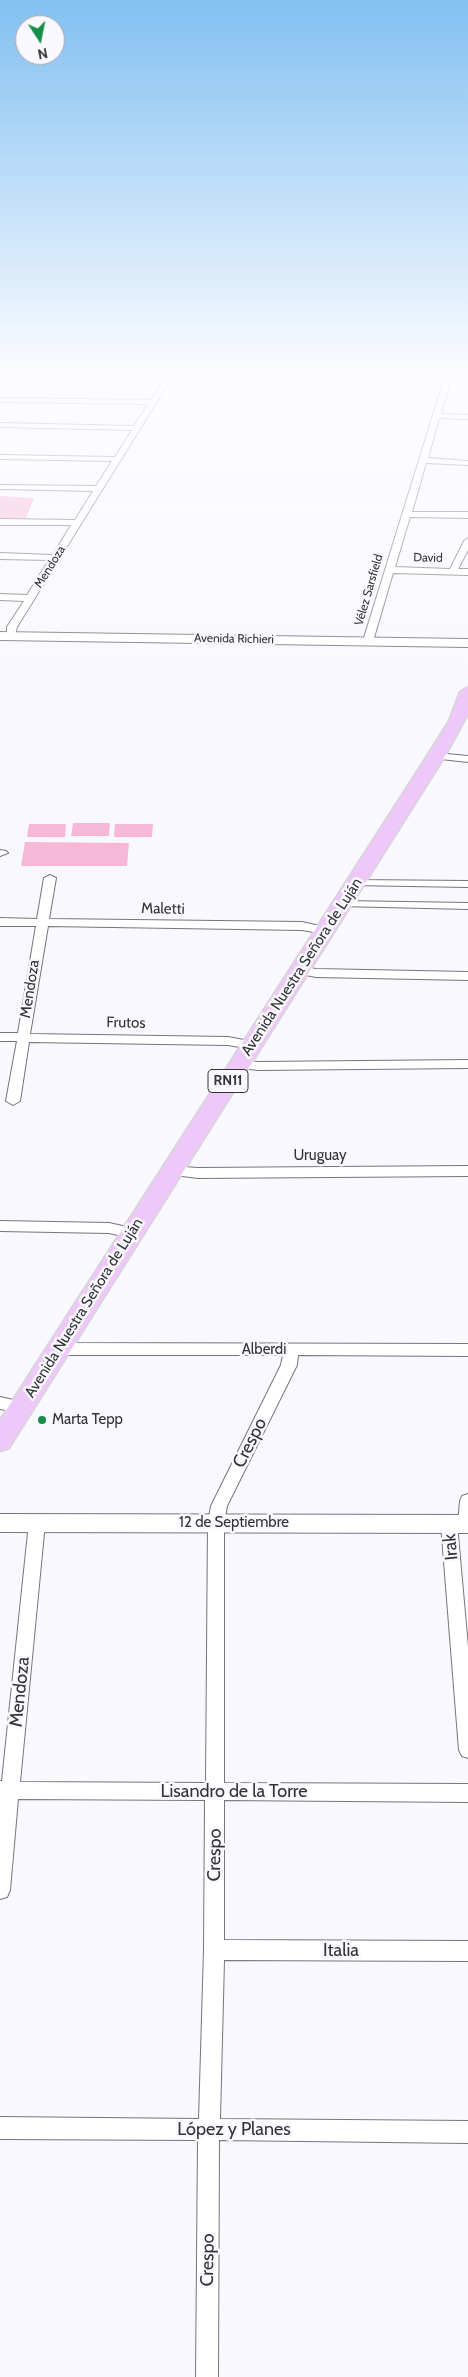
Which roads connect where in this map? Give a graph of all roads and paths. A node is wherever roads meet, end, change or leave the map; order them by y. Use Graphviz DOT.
graph roads {
  1 [pos="103,482"];
  2 [pos="416,482"];
  3 [pos="0,487"];
  4 [pos="98,489"];
  5 [pos="406,514"];
  6 [pos="468,515"];
  7 [pos="0,522"];
  8 [pos="78,523"];
  9 [pos="468,540"];
  10 [pos="0,556"];
  11 [pos="56,558"];
  12 [pos="388,570"];
  13 [pos="453,571"];
  14 [pos="468,572"];
  15 [pos="0,597"];
  16 [pos="30,598"];
  17 [pos="5,636"];
  18 [pos="368,641"];
  19 [pos="468,642"];
  20 [pos="468,692"];
  21 [pos="463,714"];
  22 [pos="436,756"];
  23 [pos="468,759"];
  24 [pos="50,878"];
  25 [pos="356,884"];
  26 [pos="468,884"];
  27 [pos="343,904"];
  28 [pos="468,906"];
  29 [pos="0,922"];
  30 [pos="41,923"];
  31 [pos="326,930"];
  32 [pos="299,970"];
  33 [pos="468,976"];
  34 [pos="0,1037"];
  35 [pos="22,1037"];
  36 [pos="251,1045"];
  37 [pos="239,1064"];
  38 [pos="468,1064"];
  39 [pos="13,1101"];
  40 [pos="172,1171"];
  41 [pos="468,1171"];
  42 [pos="0,1226"];
  43 [pos="131,1233"];
  44 [pos="60,1349"];
  45 [pos="292,1350"];
  46 [pos="468,1350"];
  47 [pos="0,1403"];
  48 [pos="22,1407"];
  49 [pos="0,1441"];
  50 [pos="468,1501"];
  51 [pos="0,1523"];
  52 [pos="37,1523"];
  53 [pos="216,1523"];
  54 [pos="461,1524"];
  55 [pos="468,1750"];
  56 [pos="5,1790"];
  57 [pos="216,1792"];
  58 [pos="468,1793"];
  59 [pos="0,1890"];
  60 [pos="214,1950"];
  61 [pos="468,1951"];
  62 [pos="0,2128"];
  63 [pos="209,2130"];
  64 [pos="468,2132"];
  65 [pos="207,2377"];
  1 -- 4 [label="street, Mendoza"];
  2 -- 5 [label="street, Vélez Sarsfield"];
  3 -- 4 [label="street"];
  4 -- 8 [label="street, Mendoza"];
  5 -- 6 [label="street"];
  5 -- 12 [label="street, Vélez Sarsfield"];
  7 -- 8 [label="street"];
  8 -- 11 [label="street, Mendoza"];
  9 -- 13 [label="street"];
  10 -- 11 [label="street"];
  11 -- 16 [label="street, Mendoza"];
  12 -- 13 [label="street, David"];
  12 -- 18 [label="street, Vélez Sarsfield"];
  13 -- 14 [label="street, David"];
  15 -- 16 [label="street"];
  16 -- 17 [label="street, Mendoza"];
  17 -- 18 [label="street, Avenida Richieri"];
  18 -- 19 [label="street, Avenida Richieri"];
  20 -- 21 [label="main road, Avenida Nuestra Señora de Luján / RN11"];
  21 -- 22 [label="main road, Avenida Nuestra Señora de Luján / RN11"];
  22 -- 23 [label="street"];
  22 -- 25 [label="main road, Avenida Nuestra Señora de Luján / RN11"];
  24 -- 30 [label="street, Mendoza"];
  25 -- 26 [label="street"];
  25 -- 27 [label="main road, Avenida Nuestra Señora de Luján / RN11"];
  27 -- 28 [label="street"];
  27 -- 31 [label="main road, Avenida Nuestra Señora de Luján / RN11"];
  29 -- 30 [label="street, Maletti"];
  30 -- 31 [label="street, Maletti"];
  30 -- 35 [label="street, Mendoza"];
  31 -- 32 [label="main road, Avenida Nuestra Señora de Luján / RN11"];
  32 -- 33 [label="street"];
  32 -- 36 [label="main road, Avenida Nuestra Señora de Luján / RN11"];
  34 -- 35 [label="street, Frutos"];
  35 -- 36 [label="street, Frutos"];
  35 -- 39 [label="street, Mendoza"];
  36 -- 37 [label="main road, Avenida Nuestra Señora de Luján / RN11"];
  37 -- 38 [label="street"];
  37 -- 40 [label="main road, Avenida Nuestra Señora de Luján / RN11"];
  40 -- 41 [label="street, Uruguay"];
  40 -- 43 [label="main road, Avenida Nuestra Señora de Luján / RN11"];
  42 -- 43 [label="street"];
  43 -- 44 [label="main road, Avenida Nuestra Señora de Luján / RN11"];
  44 -- 45 [label="street, Alberdi"];
  44 -- 48 [label="main road, Avenida Nuestra Señora de Luján / RN11"];
  45 -- 46 [label="street, Alberdi"];
  45 -- 53 [label="street, Crespo"];
  47 -- 48 [label="street"];
  48 -- 49 [label="main road, Avenida Nuestra Señora de Luján / RN11"];
  50 -- 54 [label="street, Irak"];
  51 -- 52 [label="street, 12 de Septiembre"];
  52 -- 53 [label="street, 12 de Septiembre"];
  52 -- 56 [label="street, Mendoza"];
  53 -- 54 [label="street, 12 de Septiembre"];
  53 -- 57 [label="street, Crespo"];
  54 -- 55 [label="street, Irak"];
  56 -- 57 [label="street, Lisandro de la Torre"];
  56 -- 59 [label="street, Mendoza"];
  57 -- 58 [label="street, Lisandro de la Torre"];
  57 -- 60 [label="street, Crespo"];
  60 -- 61 [label="street, Italia"];
  60 -- 63 [label="street, Crespo"];
  62 -- 63 [label="street, López y Planes"];
  63 -- 64 [label="street, López y Planes"];
  63 -- 65 [label="street, Crespo"];
}
